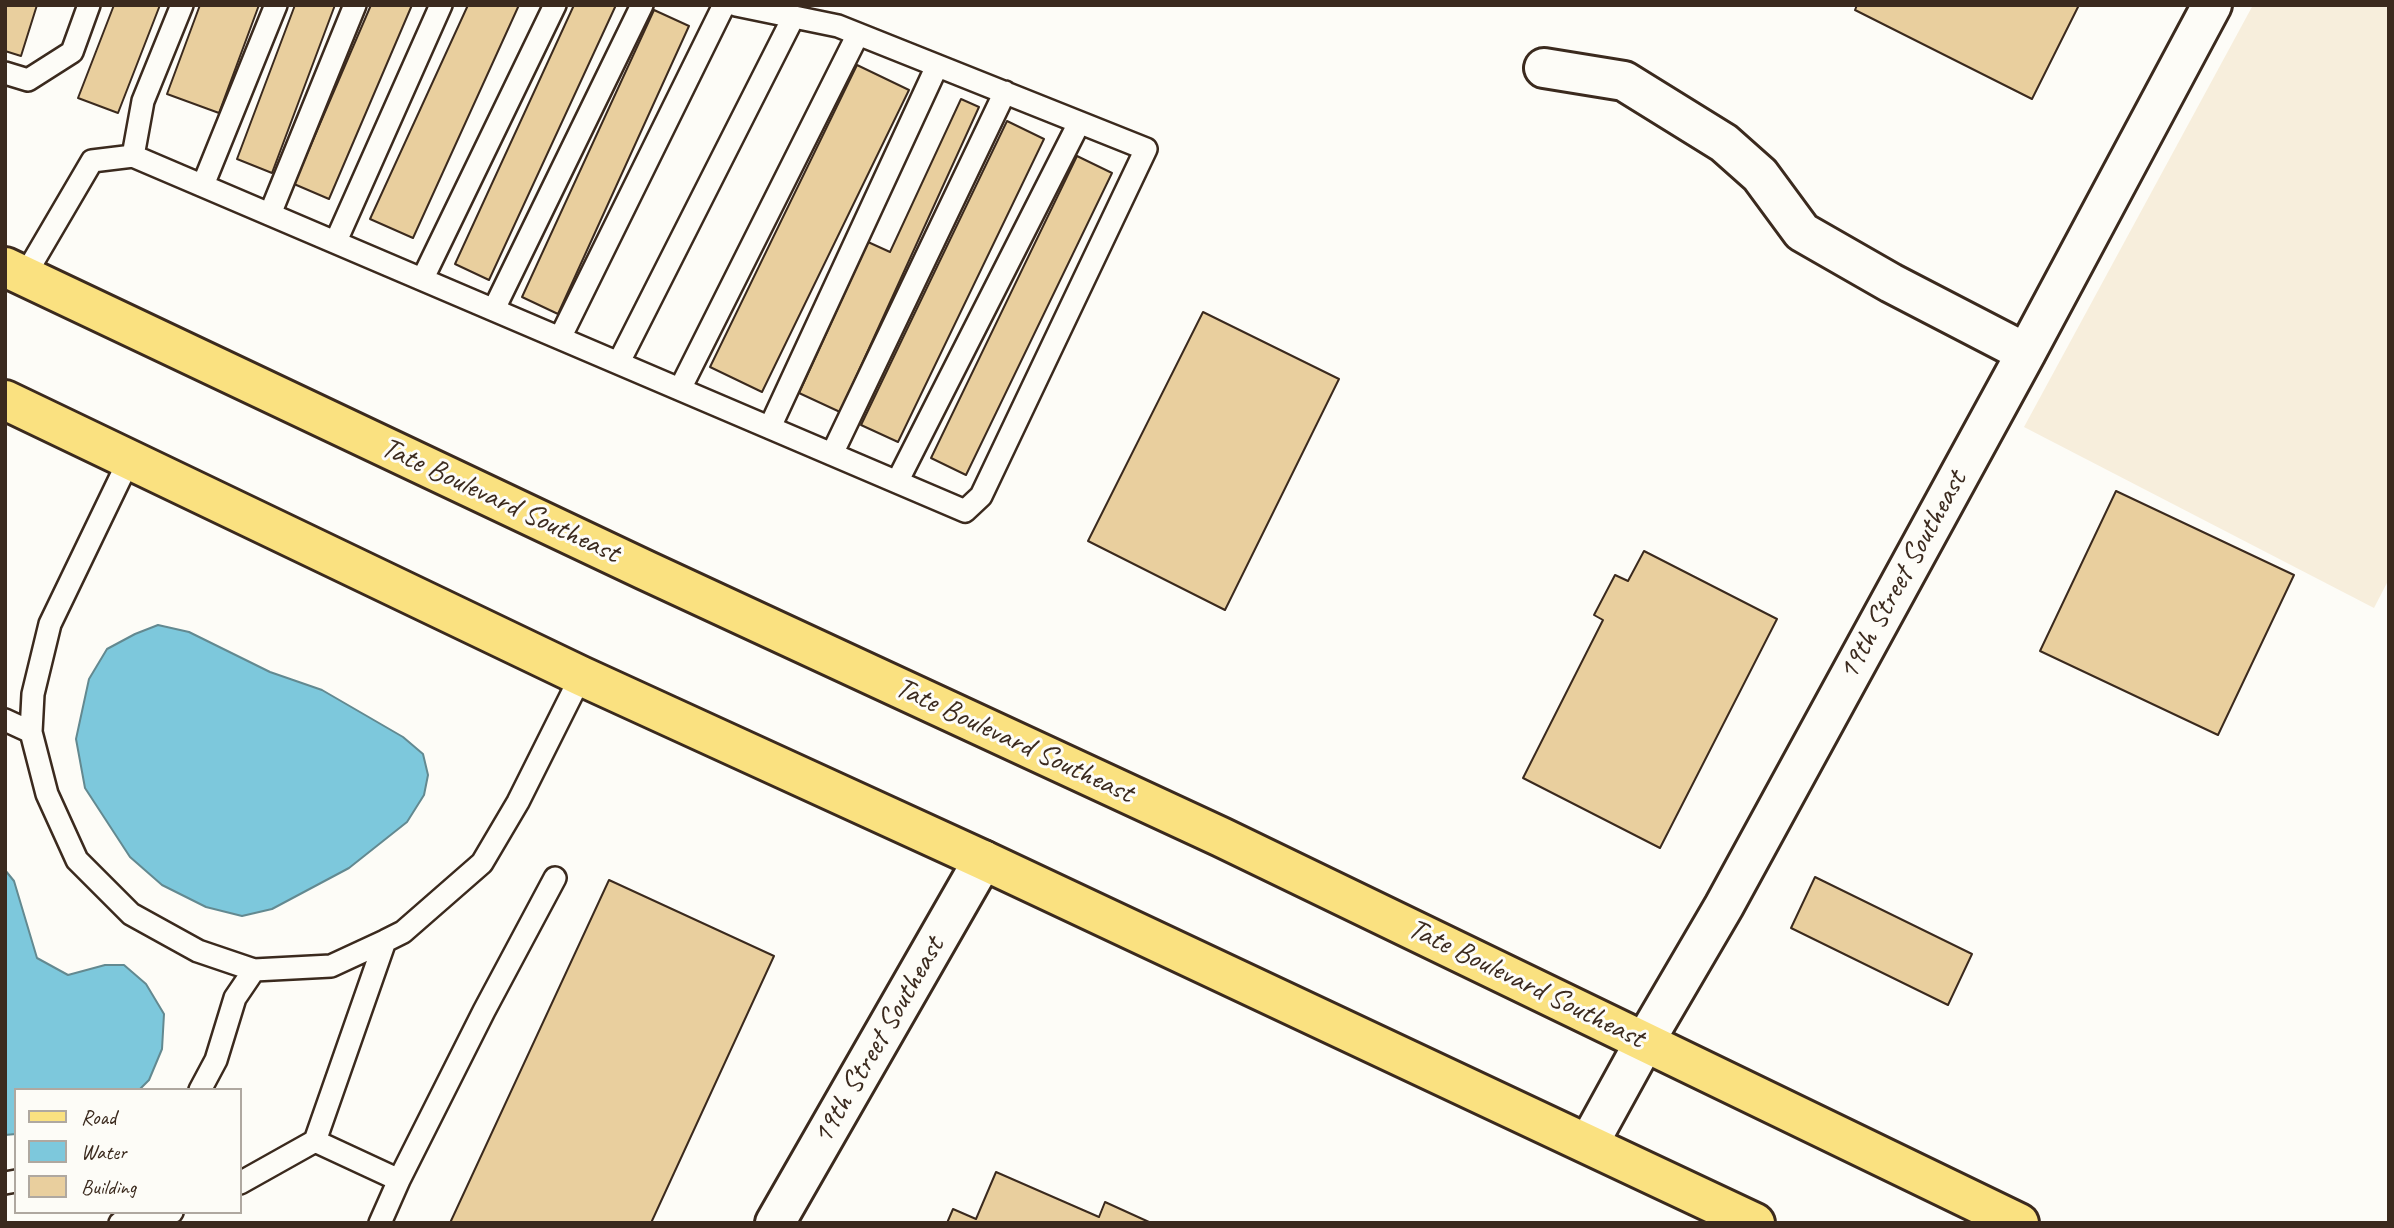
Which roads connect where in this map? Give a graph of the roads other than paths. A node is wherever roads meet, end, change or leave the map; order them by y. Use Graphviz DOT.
graph roads {
  1 [pos="89,5"];
  2 [pos="182,5"];
  3 [pos="276,5"];
  4 [pos="355,5"];
  5 [pos="441,5"];
  6 [pos="555,5"];
  7 [pos="642,5"];
  8 [pos="724,5"];
  9 [pos="736,5"];
  10 [pos="2211,5"];
  11 [pos="793,18"];
  12 [pos="858,34"];
  13 [pos="937,66"];
  14 [pos="1544,68"];
  15 [pos="5,73"];
  16 [pos="1005,92"];
  17 [pos="1079,122"];
  18 [pos="133,156"];
  19 [pos="203,185"];
  20 [pos="270,214"];
  21 [pos="337,241"];
  22 [pos="15,272"];
  23 [pos="423,278"];
  24 [pos="494,309"];
  25 [pos="560,338"];
  26 [pos="2026,353"];
  27 [pos="619,362"];
  28 [pos="680,389"];
  29 [pos="5,400"];
  30 [pos="770,427"];
  31 [pos="832,454"];
  32 [pos="129,460"];
  33 [pos="897,482"];
  34 [pos="581,676"];
  35 [pos="5,720"];
  36 [pos="31,732"];
  37 [pos="983,860"];
  38 [pos="555,878"];
  39 [pos="385,941"];
  40 [pos="254,970"];
  41 [pos="1645,1041"];
  42 [pos="201,1088"];
  43 [pos="315,1141"];
  44 [pos="1588,1143"];
  45 [pos="399,1180"];
  46 [pos="242,1182"];
  47 [pos="167,1214"];
  48 [pos="120,1223"];
  49 [pos="380,1223"];
  50 [pos="775,1223"];
  51 [pos="1755,1223"];
  52 [pos="2019,1223"];
  1 -- 15 [label="lane"];
  2 -- 18 [label="lane"];
  3 -- 19 [label="lane"];
  4 -- 20 [label="lane"];
  5 -- 21 [label="lane"];
  6 -- 23 [label="lane"];
  7 -- 24 [label="lane"];
  8 -- 25 [label="lane"];
  9 -- 11 [label="lane"];
  10 -- 26 [label="street, 19th Street Southeast"];
  11 -- 12 [label="lane"];
  11 -- 27 [label="lane"];
  12 -- 13 [label="lane"];
  12 -- 28 [label="lane"];
  13 -- 16 [label="lane"];
  13 -- 30 [label="lane"];
  14 -- 26 [label="street"];
  16 -- 17 [label="lane"];
  16 -- 31 [label="lane"];
  17 -- 33 [label="lane"];
  17 -- 33 [label="lane"];
  18 -- 19 [label="lane"];
  18 -- 22 [label="lane"];
  19 -- 20 [label="lane"];
  20 -- 21 [label="lane"];
  21 -- 23 [label="lane"];
  22 -- 41 [label="main road, Tate Boulevard Southeast"];
  23 -- 24 [label="lane"];
  24 -- 25 [label="lane"];
  25 -- 27 [label="lane"];
  26 -- 41 [label="street, 19th Street Southeast"];
  27 -- 28 [label="lane"];
  28 -- 30 [label="lane"];
  29 -- 32 [label="main road"];
  30 -- 31 [label="lane"];
  31 -- 33 [label="lane"];
  32 -- 34 [label="main road"];
  32 -- 36 [label="lane"];
  34 -- 37 [label="main road"];
  34 -- 39 [label="lane"];
  35 -- 36 [label="lane"];
  36 -- 40 [label="lane"];
  37 -- 44 [label="main road"];
  37 -- 50 [label="street, 19th Street Southeast"];
  38 -- 45 [label="lane"];
  39 -- 40 [label="lane"];
  39 -- 43 [label="lane"];
  40 -- 42 [label="lane"];
  41 -- 44 [label="street, 19th Street Southeast"];
  41 -- 52 [label="main road, Tate Boulevard Southeast"];
  43 -- 45 [label="lane"];
  43 -- 46 [label="lane"];
  44 -- 51 [label="main road"];
  45 -- 49 [label="lane"];
  47 -- 48 [label="lane"];
}
